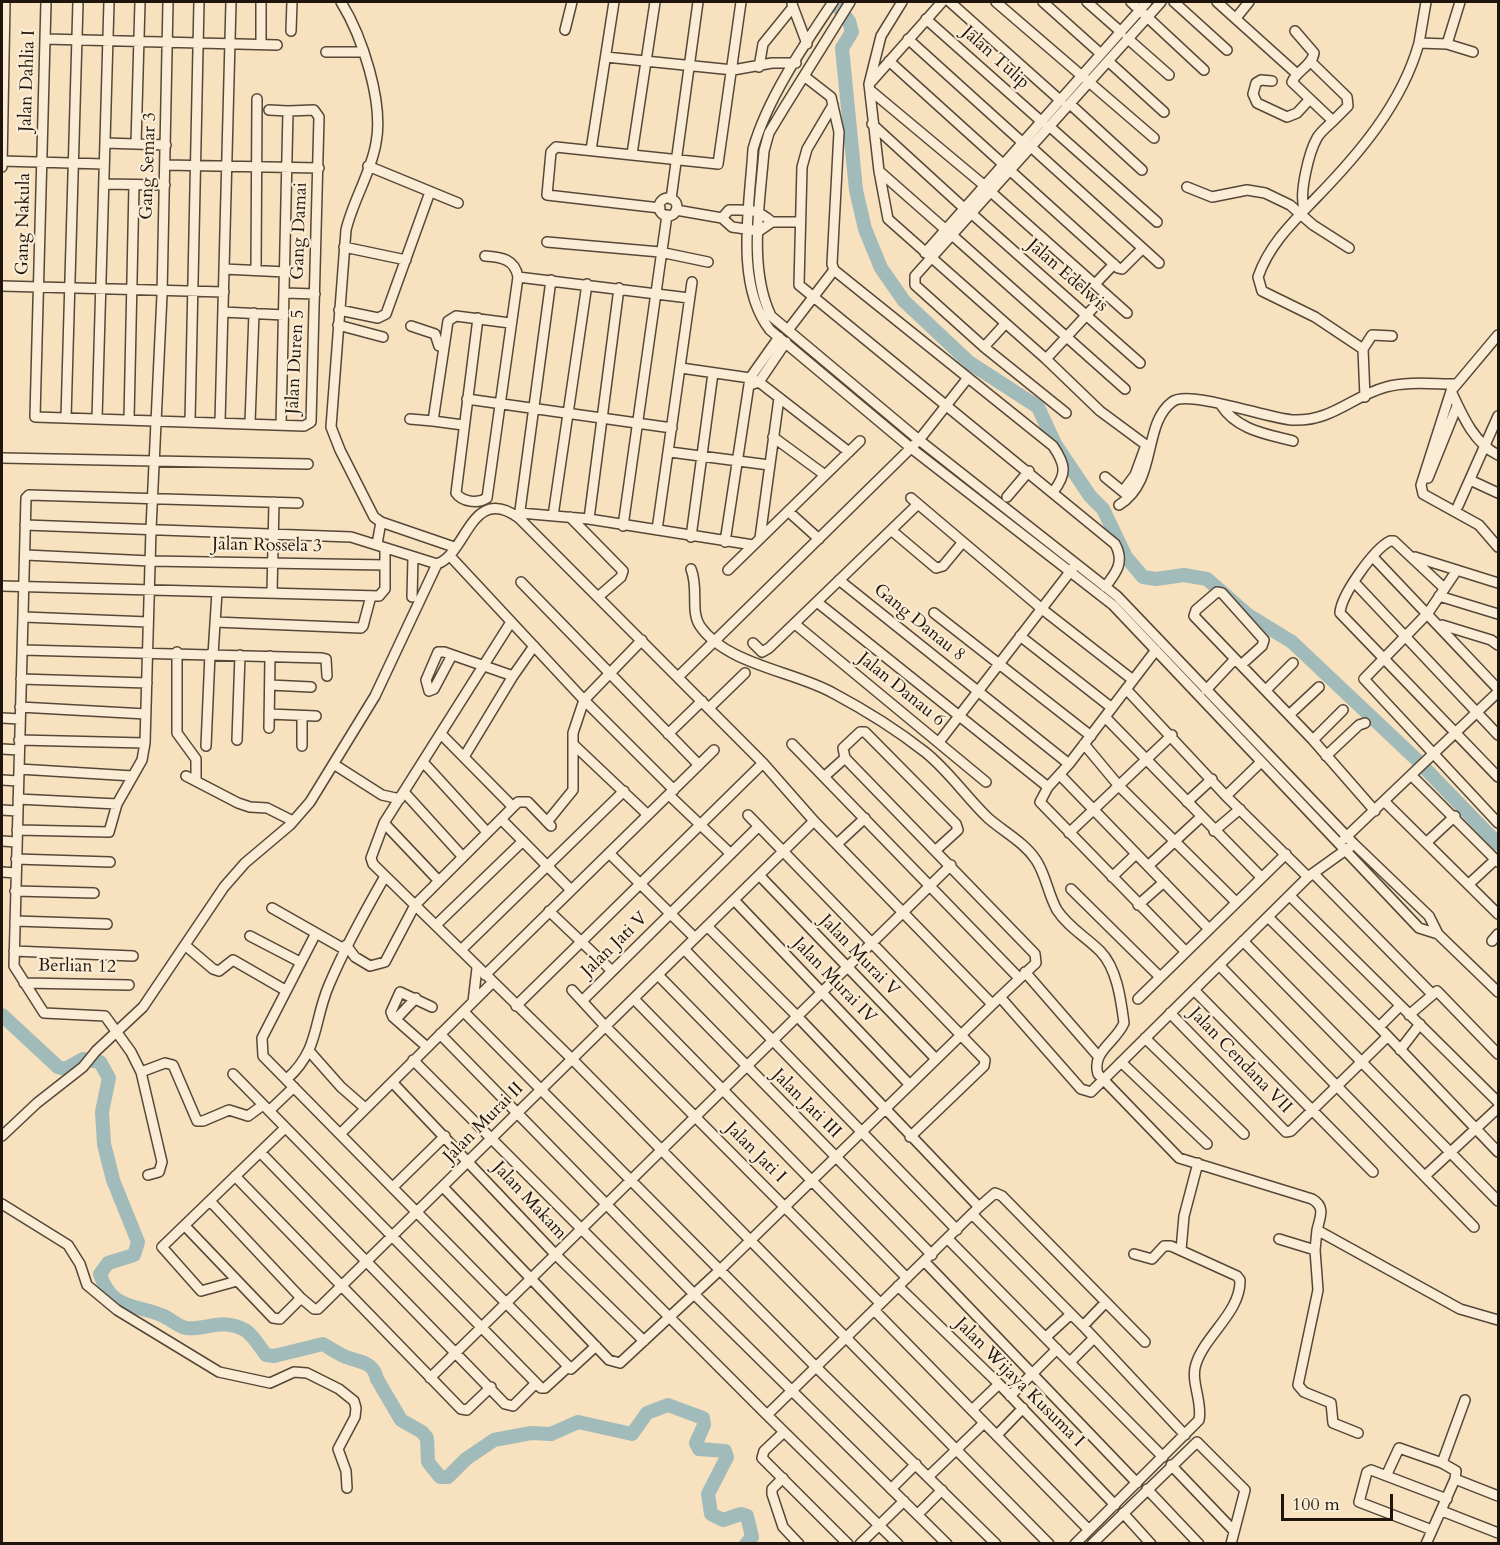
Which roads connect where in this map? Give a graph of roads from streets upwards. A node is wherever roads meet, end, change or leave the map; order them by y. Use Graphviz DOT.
graph roads {
  1 [pos="5,2"];
  2 [pos="46,2"];
  3 [pos="78,2"];
  4 [pos="109,2"];
  5 [pos="140,2"];
  6 [pos="168,2"];
  7 [pos="199,2"];
  8 [pos="231,2"];
  9 [pos="261,2"];
  10 [pos="292,2"];
  11 [pos="341,2"];
  12 [pos="572,2"];
  13 [pos="614,2"];
  14 [pos="655,2"];
  15 [pos="698,2"];
  16 [pos="741,2"];
  17 [pos="833,2"];
  18 [pos="902,2"];
  19 [pos="942,2"];
  20 [pos="950,2"];
  21 [pos="996,2"];
  22 [pos="1042,2"];
  23 [pos="1087,2"];
  24 [pos="1131,2"];
  25 [pos="1148,2"];
  26 [pos="1161,2"];
  27 [pos="1174,2"];
  28 [pos="1217,2"];
  29 [pos="1249,2"];
  30 [pos="1426,2"];
  31 [pos="1460,2"];
  32 [pos="792,4"];
  33 [pos="848,5"];
  34 [pos="1144,13"];
  35 [pos="1236,18"];
  36 [pos="926,19"];
  37 [pos="565,30"];
  38 [pos="291,31"];
  39 [pos="1295,31"];
  40 [pos="1124,35"];
  41 [pos="45,39"];
  42 [pos="77,39"];
  43 [pos="908,39"];
  44 [pos="108,40"];
  45 [pos="138,42"];
  46 [pos="169,42"];
  47 [pos="1419,43"];
  48 [pos="199,44"];
  49 [pos="230,44"];
  50 [pos="261,44"];
  51 [pos="807,44"];
  52 [pos="1447,44"];
  53 [pos="277,45"];
  54 [pos="1227,50"];
  55 [pos="326,52"];
  56 [pos="362,52"];
  57 [pos="1473,52"];
  58 [pos="606,57"];
  59 [pos="1104,58"];
  60 [pos="888,61"];
  61 [pos="647,62"];
  62 [pos="1311,62"];
  63 [pos="796,63"];
  64 [pos="689,66"];
  65 [pos="759,67"];
  66 [pos="733,70"];
  67 [pos="1204,70"];
  68 [pos="1297,74"];
  69 [pos="1169,75"];
  70 [pos="804,76"];
  71 [pos="1086,79"];
  72 [pos="1272,81"];
  73 [pos="870,87"];
  74 [pos="257,99"];
  75 [pos="1309,100"];
  76 [pos="1065,102"];
  77 [pos="833,105"];
  78 [pos="269,110"];
  79 [pos="288,111"];
  80 [pos="1164,112"];
  81 [pos="1333,121"];
  82 [pos="872,124"];
  83 [pos="1046,124"];
  84 [pos="1154,138"];
  85 [pos="105,143"];
  86 [pos="136,144"];
  87 [pos="166,145"];
  88 [pos="1027,145"];
  89 [pos="591,150"];
  90 [pos="632,154"];
  91 [pos="2,161"];
  92 [pos="42,162"];
  93 [pos="675,162"];
  94 [pos="74,164"];
  95 [pos="104,164"];
  96 [pos="166,165"];
  97 [pos="197,166"];
  98 [pos="227,166"];
  99 [pos="368,166"];
  100 [pos="2,167"];
  101 [pos="257,167"];
  102 [pos="1007,167"];
  103 [pos="288,168"];
  104 [pos="319,168"];
  105 [pos="1142,170"];
  106 [pos="879,171"];
  107 [pos="104,184"];
  108 [pos="134,184"];
  109 [pos="165,185"];
  110 [pos="1187,187"];
  111 [pos="988,189"];
  112 [pos="430,192"];
  113 [pos="671,199"];
  114 [pos="458,202"];
  115 [pos="660,208"];
  116 [pos="676,210"];
  117 [pos="755,211"];
  118 [pos="968,211"];
  119 [pos="1301,211"];
  120 [pos="667,215"];
  121 [pos="722,218"];
  122 [pos="772,222"];
  123 [pos="800,222"];
  124 [pos="1157,222"];
  125 [pos="749,230"];
  126 [pos="759,231"];
  127 [pos="949,233"];
  128 [pos="547,242"];
  129 [pos="344,247"];
  130 [pos="1349,248"];
  131 [pos="1143,249"];
  132 [pos="660,252"];
  133 [pos="485,256"];
  134 [pos="928,256"];
  135 [pos="406,260"];
  136 [pos="708,262"];
  137 [pos="1159,263"];
  138 [pos="1114,264"];
  139 [pos="224,269"];
  140 [pos="256,270"];
  141 [pos="834,270"];
  142 [pos="285,272"];
  143 [pos="518,277"];
  144 [pos="551,280"];
  145 [pos="692,282"];
  146 [pos="587,284"];
  147 [pos="1095,284"];
  148 [pos="2,286"];
  149 [pos="39,287"];
  150 [pos="70,288"];
  151 [pos="620,288"];
  152 [pos="101,289"];
  153 [pos="132,290"];
  154 [pos="162,290"];
  155 [pos="194,291"];
  156 [pos="224,292"];
  157 [pos="285,294"];
  158 [pos="315,294"];
  159 [pos="1106,294"];
  160 [pos="656,295"];
  161 [pos="813,296"];
  162 [pos="689,298"];
  163 [pos="339,310"];
  164 [pos="223,312"];
  165 [pos="1127,313"];
  166 [pos="254,314"];
  167 [pos="284,315"];
  168 [pos="1086,315"];
  169 [pos="478,318"];
  170 [pos="510,323"];
  171 [pos="1005,324"];
  172 [pos="338,325"];
  173 [pos="411,326"];
  174 [pos="774,326"];
  175 [pos="788,330"];
  176 [pos="1498,335"];
  177 [pos="1392,336"];
  178 [pos="383,337"];
  179 [pos="1066,337"];
  180 [pos="782,339"];
  181 [pos="984,347"];
  182 [pos="1363,349"];
  183 [pos="442,350"];
  184 [pos="1046,359"];
  185 [pos="1140,363"];
  186 [pos="681,368"];
  187 [pos="713,373"];
  188 [pos="967,379"];
  189 [pos="753,381"];
  190 [pos="1453,387"];
  191 [pos="1125,389"];
  192 [pos="1365,397"];
  193 [pos="780,398"];
  194 [pos="467,399"];
  195 [pos="499,402"];
  196 [pos="1221,405"];
  197 [pos="1457,406"];
  198 [pos="947,407"];
  199 [pos="533,408"];
  200 [pos="1066,413"];
  201 [pos="569,414"];
  202 [pos="1498,416"];
  203 [pos="66,418"];
  204 [pos="97,419"];
  205 [pos="410,419"];
  206 [pos="603,419"];
  207 [pos="129,420"];
  208 [pos="157,421"];
  209 [pos="433,421"];
  210 [pos="190,422"];
  211 [pos="220,422"];
  212 [pos="250,423"];
  213 [pos="639,423"];
  214 [pos="281,425"];
  215 [pos="463,425"];
  216 [pos="672,428"];
  217 [pos="773,437"];
  218 [pos="919,440"];
  219 [pos="860,441"];
  220 [pos="1293,441"];
  221 [pos="911,448"];
  222 [pos="1484,448"];
  223 [pos="670,452"];
  224 [pos="849,452"];
  225 [pos="1498,455"];
  226 [pos="700,456"];
  227 [pos="2,458"];
  228 [pos="736,461"];
  229 [pos="154,462"];
  230 [pos="308,464"];
  231 [pos="770,465"];
  232 [pos="1029,471"];
  233 [pos="825,475"];
  234 [pos="1104,477"];
  235 [pos="1428,478"];
  236 [pos="1470,480"];
  237 [pos="1053,492"];
  238 [pos="1498,493"];
  239 [pos="1126,494"];
  240 [pos="1007,497"];
  241 [pos="152,499"];
  242 [pos="274,502"];
  243 [pos="298,503"];
  244 [pos="1119,505"];
  245 [pos="1458,506"];
  246 [pos="789,512"];
  247 [pos="520,515"];
  248 [pos="553,516"];
  249 [pos="570,517"];
  250 [pos="589,519"];
  251 [pos="381,522"];
  252 [pos="25,525"];
  253 [pos="623,526"];
  254 [pos="151,529"];
  255 [pos="657,530"];
  256 [pos="891,530"];
  257 [pos="274,532"];
  258 [pos="691,537"];
  259 [pos="819,540"];
  260 [pos="724,542"];
  261 [pos="757,542"];
  262 [pos="962,543"];
  263 [pos="381,546"];
  264 [pos="1498,547"];
  265 [pos="452,551"];
  266 [pos="26,555"];
  267 [pos="1412,556"];
  268 [pos="1373,557"];
  269 [pos="413,558"];
  270 [pos="150,561"];
  271 [pos="273,563"];
  272 [pos="437,564"];
  273 [pos="385,565"];
  274 [pos="1074,568"];
  275 [pos="691,569"];
  276 [pos="728,570"];
  277 [pos="1457,570"];
  278 [pos="839,580"];
  279 [pos="521,582"];
  280 [pos="1354,582"];
  281 [pos="1498,583"];
  282 [pos="2,586"];
  283 [pos="25,587"];
  284 [pos="1106,587"];
  285 [pos="149,591"];
  286 [pos="217,592"];
  287 [pos="1442,592"];
  288 [pos="272,593"];
  289 [pos="371,596"];
  290 [pos="412,597"];
  291 [pos="598,597"];
  292 [pos="817,602"];
  293 [pos="1042,609"];
  294 [pos="934,613"];
  295 [pos="1428,613"];
  296 [pos="1498,614"];
  297 [pos="24,616"];
  298 [pos="148,621"];
  299 [pos="215,622"];
  300 [pos="511,622"];
  301 [pos="795,624"];
  302 [pos="1439,624"];
  303 [pos="1020,636"];
  304 [pos="1405,636"];
  305 [pos="642,640"];
  306 [pos="716,641"];
  307 [pos="753,643"];
  308 [pos="1498,645"];
  309 [pos="534,646"];
  310 [pos="23,650"];
  311 [pos="1156,650"];
  312 [pos="147,652"];
  313 [pos="177,652"];
  314 [pos="212,654"];
  315 [pos="240,655"];
  316 [pos="452,655"];
  317 [pos="270,656"];
  318 [pos="1385,657"];
  319 [pos="1238,662"];
  320 [pos="1293,663"];
  321 [pos="999,664"];
  322 [pos="481,666"];
  323 [pos="745,674"];
  324 [pos="609,675"];
  325 [pos="327,676"];
  326 [pos="513,676"];
  327 [pos="678,677"];
  328 [pos="21,679"];
  329 [pos="1133,680"];
  330 [pos="147,683"];
  331 [pos="270,685"];
  332 [pos="311,687"];
  333 [pos="1319,687"];
  334 [pos="1126,689"];
  335 [pos="1206,690"];
  336 [pos="1266,690"];
  337 [pos="1498,690"];
  338 [pos="978,691"];
  339 [pos="584,700"];
  340 [pos="706,705"];
  341 [pos="20,707"];
  342 [pos="1112,708"];
  343 [pos="1343,710"];
  344 [pos="1475,712"];
  345 [pos="146,714"];
  346 [pos="269,714"];
  347 [pos="1289,715"];
  348 [pos="302,716"];
  349 [pos="316,716"];
  350 [pos="959,716"];
  351 [pos="1106,717"];
  352 [pos="2,718"];
  353 [pos="20,719"];
  354 [pos="1365,723"];
  355 [pos="269,728"];
  356 [pos="441,734"];
  357 [pos="668,734"];
  358 [pos="1456,734"];
  359 [pos="1172,735"];
  360 [pos="1498,735"];
  361 [pos="1090,736"];
  362 [pos="237,740"];
  363 [pos="1313,740"];
  364 [pos="939,742"];
  365 [pos="145,743"];
  366 [pos="573,744"];
  367 [pos="792,744"];
  368 [pos="1084,744"];
  369 [pos="19,745"];
  370 [pos="206,746"];
  371 [pos="302,746"];
  372 [pos="2,749"];
  373 [pos="714,750"];
  374 [pos="1326,756"];
  375 [pos="464,757"];
  376 [pos="1431,757"];
  377 [pos="845,758"];
  378 [pos="1147,760"];
  379 [pos="423,762"];
  380 [pos="763,763"];
  381 [pos="1260,763"];
  382 [pos="1069,764"];
  383 [pos="335,765"];
  384 [pos="699,765"];
  385 [pos="19,769"];
  386 [pos="1413,774"];
  387 [pos="133,776"];
  388 [pos="186,776"];
  389 [pos="825,776"];
  390 [pos="1060,776"];
  391 [pos="1498,777"];
  392 [pos="1212,779"];
  393 [pos="2,780"];
  394 [pos="18,781"];
  395 [pos="196,782"];
  396 [pos="986,782"];
  397 [pos="1119,786"];
  398 [pos="1048,787"];
  399 [pos="624,791"];
  400 [pos="671,793"];
  401 [pos="402,796"];
  402 [pos="1226,796"];
  403 [pos="18,799"];
  404 [pos="1187,802"];
  405 [pos="1385,802"];
  406 [pos="117,804"];
  407 [pos="512,806"];
  408 [pos="1093,809"];
  409 [pos="1240,809"];
  410 [pos="2,810"];
  411 [pos="18,811"];
  412 [pos="1375,811"];
  413 [pos="648,815"];
  414 [pos="748,815"];
  415 [pos="1455,816"];
  416 [pos="1201,817"];
  417 [pos="865,818"];
  418 [pos="501,819"];
  419 [pos="293,821"];
  420 [pos="814,821"];
  421 [pos="384,823"];
  422 [pos="1498,823"];
  423 [pos="700,825"];
  424 [pos="759,826"];
  425 [pos="17,830"];
  426 [pos="1214,831"];
  427 [pos="487,832"];
  428 [pos="1069,833"];
  429 [pos="1351,840"];
  430 [pos="2,841"];
  431 [pos="523,841"];
  432 [pos="16,842"];
  433 [pos="1176,842"];
  434 [pos="1427,843"];
  435 [pos="837,844"];
  436 [pos="1341,848"];
  437 [pos="936,850"];
  438 [pos="783,851"];
  439 [pos="609,853"];
  440 [pos="730,854"];
  441 [pos="1136,854"];
  442 [pos="1286,854"];
  443 [pos="462,856"];
  444 [pos="16,859"];
  445 [pos="1497,860"];
  446 [pos="110,862"];
  447 [pos="547,864"];
  448 [pos="951,865"];
  449 [pos="1149,866"];
  450 [pos="2,872"];
  451 [pos="16,873"];
  452 [pos="759,875"];
  453 [pos="1311,876"];
  454 [pos="1112,877"];
  455 [pos="1261,877"];
  456 [pos="384,878"];
  457 [pos="438,880"];
  458 [pos="1164,882"];
  459 [pos="639,884"];
  460 [pos="1469,884"];
  461 [pos="930,886"];
  462 [pos="1071,889"];
  463 [pos="572,890"];
  464 [pos="15,891"];
  465 [pos="94,892"];
  466 [pos="1290,896"];
  467 [pos="734,900"];
  468 [pos="1236,902"];
  469 [pos="415,905"];
  470 [pos="1138,906"];
  471 [pos="272,908"];
  472 [pos="549,910"];
  473 [pos="903,911"];
  474 [pos="1498,914"];
  475 [pos="670,915"];
  476 [pos="1268,917"];
  477 [pos="15,921"];
  478 [pos="107,924"];
  479 [pos="436,925"];
  480 [pos="706,926"];
  481 [pos="1208,928"];
  482 [pos="316,933"];
  483 [pos="1438,934"];
  484 [pos="250,936"];
  485 [pos="694,937"];
  486 [pos="2,938"];
  487 [pos="13,939"];
  488 [pos="581,940"];
  489 [pos="1243,941"];
  490 [pos="871,944"];
  491 [pos="186,946"];
  492 [pos="345,947"];
  493 [pos="684,949"];
  494 [pos="461,950"];
  495 [pos="14,951"];
  496 [pos="1185,951"];
  497 [pos="133,956"];
  498 [pos="300,962"];
  499 [pos="1219,965"];
  500 [pos="477,968"];
  501 [pos="846,968"];
  502 [pos="612,971"];
  503 [pos="485,975"];
  504 [pos="658,975"];
  505 [pos="1022,975"];
  506 [pos="1160,977"];
  507 [pos="493,982"];
  508 [pos="24,983"];
  509 [pos="129,985"];
  510 [pos="285,990"];
  511 [pos="572,990"];
  512 [pos="1194,990"];
  513 [pos="821,992"];
  514 [pos="1498,992"];
  515 [pos="1432,994"];
  516 [pos="416,998"];
  517 [pos="634,999"];
  518 [pos="1138,999"];
  519 [pos="583,1000"];
  520 [pos="996,1000"];
  521 [pos="473,1002"];
  522 [pos="516,1006"];
  523 [pos="432,1007"];
  524 [pos="1399,1007"];
  525 [pos="464,1012"];
  526 [pos="1170,1013"];
  527 [pos="796,1015"];
  528 [pos="1409,1015"];
  529 [pos="396,1019"];
  530 [pos="1420,1024"];
  531 [pos="605,1026"];
  532 [pos="1379,1028"];
  533 [pos="116,1032"];
  534 [pos="440,1034"];
  535 [pos="962,1035"];
  536 [pos="1387,1037"];
  537 [pos="1145,1038"];
  538 [pos="772,1041"];
  539 [pos="427,1047"];
  540 [pos="1400,1050"];
  541 [pos="310,1052"];
  542 [pos="1498,1054"];
  543 [pos="1098,1056"];
  544 [pos="413,1059"];
  545 [pos="572,1059"];
  546 [pos="936,1059"];
  547 [pos="1361,1061"];
  548 [pos="1121,1062"];
  549 [pos="746,1067"];
  550 [pos="141,1072"];
  551 [pos="233,1074"];
  552 [pos="1103,1080"];
  553 [pos="392,1082"];
  554 [pos="290,1083"];
  555 [pos="910,1085"];
  556 [pos="1337,1086"];
  557 [pos="542,1089"];
  558 [pos="722,1091"];
  559 [pos="1498,1102"];
  560 [pos="266,1107"];
  561 [pos="365,1108"];
  562 [pos="885,1108"];
  563 [pos="1498,1108"];
  564 [pos="1313,1110"];
  565 [pos="516,1113"];
  566 [pos="695,1117"];
  567 [pos="285,1128"];
  568 [pos="1476,1130"];
  569 [pos="340,1134"];
  570 [pos="861,1134"];
  571 [pos="1244,1134"];
  572 [pos="2,1136"];
  573 [pos="445,1136"];
  574 [pos="910,1137"];
  575 [pos="492,1139"];
  576 [pos="1207,1144"];
  577 [pos="661,1151"];
  578 [pos="260,1152"];
  579 [pos="1498,1152"];
  580 [pos="1451,1153"];
  581 [pos="836,1158"];
  582 [pos="470,1161"];
  583 [pos="1198,1163"];
  584 [pos="1374,1172"];
  585 [pos="148,1175"];
  586 [pos="235,1176"];
  587 [pos="1426,1176"];
  588 [pos="633,1180"];
  589 [pos="811,1182"];
  590 [pos="393,1187"];
  591 [pos="443,1187"];
  592 [pos="210,1201"];
  593 [pos="1498,1201"];
  594 [pos="2,1204"];
  595 [pos="609,1204"];
  596 [pos="786,1206"];
  597 [pos="417,1211"];
  598 [pos="976,1211"];
  599 [pos="186,1227"];
  600 [pos="1474,1227"];
  601 [pos="583,1229"];
  602 [pos="957,1230"];
  603 [pos="1317,1230"];
  604 [pos="393,1237"];
  605 [pos="750,1238"];
  606 [pos="948,1239"];
  607 [pos="1279,1239"];
  608 [pos="1181,1250"];
  609 [pos="1315,1250"];
  610 [pos="1134,1254"];
  611 [pos="556,1255"];
  612 [pos="928,1259"];
  613 [pos="369,1261"];
  614 [pos="721,1269"];
  615 [pos="907,1278"];
  616 [pos="530,1280"];
  617 [pos="237,1281"];
  618 [pos="343,1285"];
  619 [pos="898,1286"];
  620 [pos="693,1293"];
  621 [pos="301,1298"];
  622 [pos="1106,1302"];
  623 [pos="508,1303"];
  624 [pos="877,1307"];
  625 [pos="1071,1314"];
  626 [pos="668,1317"];
  627 [pos="1498,1320"];
  628 [pos="1083,1326"];
  629 [pos="482,1327"];
  630 [pos="1046,1337"];
  631 [pos="845,1338"];
  632 [pos="1094,1338"];
  633 [pos="644,1341"];
  634 [pos="1145,1342"];
  635 [pos="596,1346"];
  636 [pos="1057,1349"];
  637 [pos="457,1352"];
  638 [pos="1070,1362"];
  639 [pos="569,1366"];
  640 [pos="816,1367"];
  641 [pos="1033,1374"];
  642 [pos="430,1378"];
  643 [pos="536,1383"];
  644 [pos="999,1384"];
  645 [pos="491,1387"];
  646 [pos="792,1391"];
  647 [pos="1010,1396"];
  648 [pos="1465,1400"];
  649 [pos="1023,1408"];
  650 [pos="973,1409"];
  651 [pos="767,1415"];
  652 [pos="984,1423"];
  653 [pos="784,1432"];
  654 [pos="1358,1433"];
  655 [pos="997,1435"];
  656 [pos="1185,1435"];
  657 [pos="955,1449"];
  658 [pos="1163,1457"];
  659 [pos="1442,1463"];
  660 [pos="916,1464"];
  661 [pos="1171,1465"];
  662 [pos="1387,1474"];
  663 [pos="928,1477"];
  664 [pos="783,1478"];
  665 [pos="1455,1479"];
  666 [pos="1142,1486"];
  667 [pos="346,1488"];
  668 [pos="891,1488"];
  669 [pos="942,1490"];
  670 [pos="1498,1496"];
  671 [pos="1447,1499"];
  672 [pos="904,1501"];
  673 [pos="1115,1505"];
  674 [pos="1442,1511"];
  675 [pos="1123,1513"];
  676 [pos="918,1514"];
  677 [pos="879,1524"];
  678 [pos="1089,1530"];
  679 [pos="1432,1530"];
  680 [pos="1234,1531"];
  681 [pos="1498,1533"];
  682 [pos="842,1541"];
  683 [pos="1097,1542"];
  684 [pos="799,1544"];
  685 [pos="860,1544"];
  686 [pos="898,1544"];
  687 [pos="947,1544"];
  688 [pos="996,1544"];
  689 [pos="1049,1544"];
  690 [pos="1075,1544"];
  691 [pos="1151,1544"];
  692 [pos="1199,1544"];
  693 [pos="1231,1544"];
  694 [pos="1426,1544"];
  1 -- 91 [label="street"];
  2 -- 41 [label="street, Jalan Dahlia I"];
  3 -- 42 [label="street"];
  4 -- 44 [label="street"];
  5 -- 45 [label="street"];
  6 -- 46 [label="street, Gang Semar 3"];
  7 -- 48 [label="street"];
  8 -- 49 [label="street"];
  9 -- 50 [label="street"];
  10 -- 38 [label="street"];
  11 -- 56 [label="street"];
  12 -- 37 [label="street"];
  13 -- 58 [label="street"];
  14 -- 61 [label="street"];
  15 -- 64 [label="street"];
  16 -- 66 [label="street"];
  17 -- 51 [label="street"];
  18 -- 73 [label="street"];
  19 -- 36 [label="street"];
  20 -- 76 [label="street"];
  21 -- 71 [label="street"];
  22 -- 59 [label="street"];
  23 -- 40 [label="street"];
  24 -- 34 [label="street"];
  25 -- 34 [label="street"];
  26 -- 34 [label="street"];
  27 -- 54 [label="street"];
  28 -- 35 [label="street"];
  29 -- 35 [label="street"];
  30 -- 47 [label="street"];
  31 -- 52 [label="street"];
  32 -- 51 [label="street"];
  32 -- 65 [label="street"];
  33 -- 70 [label="street"];
  34 -- 40 [label="street"];
  34 -- 67 [label="street"];
  35 -- 68 [label="street"];
  36 -- 43 [label="street"];
  36 -- 83 [label="street, Jalan Tulip"];
  39 -- 62 [label="street"];
  40 -- 59 [label="street"];
  40 -- 69 [label="street"];
  41 -- 42 [label="street"];
  41 -- 92 [label="street, Jalan Dahlia I"];
  42 -- 44 [label="street"];
  42 -- 94 [label="street"];
  43 -- 60 [label="street"];
  43 -- 88 [label="street"];
  44 -- 45 [label="street"];
  44 -- 85 [label="street"];
  45 -- 46 [label="street"];
  45 -- 86 [label="street"];
  46 -- 48 [label="street"];
  46 -- 87 [label="street, Gang Semar 3"];
  47 -- 52 [label="street"];
  47 -- 119 [label="street"];
  48 -- 49 [label="street"];
  48 -- 97 [label="street"];
  49 -- 50 [label="street"];
  49 -- 98 [label="street"];
  50 -- 53 [label="street"];
  51 -- 63 [label="street"];
  52 -- 57 [label="street"];
  55 -- 56 [label="street"];
  56 -- 99 [label="street"];
  58 -- 61 [label="street"];
  58 -- 89 [label="street"];
  59 -- 71 [label="street"];
  59 -- 80 [label="street"];
  60 -- 73 [label="street"];
  60 -- 102 [label="street"];
  61 -- 64 [label="street"];
  61 -- 90 [label="street"];
  62 -- 68 [label="street"];
  62 -- 81 [label="street"];
  63 -- 65 [label="street"];
  63 -- 117 [label="street"];
  64 -- 66 [label="street"];
  64 -- 93 [label="street"];
  65 -- 66 [label="street"];
  66 -- 93 [label="street"];
  68 -- 75 [label="street"];
  70 -- 77 [label="street"];
  70 -- 117 [label="street"];
  71 -- 76 [label="street"];
  71 -- 84 [label="street"];
  72 -- 75 [label="street"];
  73 -- 82 [label="street"];
  73 -- 111 [label="street"];
  74 -- 101 [label="street"];
  75 -- 81 [label="street"];
  76 -- 83 [label="street"];
  76 -- 105 [label="street"];
  77 -- 123 [label="street"];
  77 -- 141 [label="street"];
  78 -- 79 [label="street"];
  79 -- 103 [label="street"];
  79 -- 104 [label="street, Gang Damai"];
  81 -- 119 [label="street"];
  82 -- 106 [label="street"];
  82 -- 118 [label="street, Jalan Edelwis"];
  83 -- 88 [label="street"];
  83 -- 124 [label="street, Jalan Tulip"];
  85 -- 86 [label="street"];
  85 -- 95 [label="street"];
  86 -- 87 [label="street"];
  87 -- 96 [label="street, Gang Semar 3"];
  88 -- 102 [label="street"];
  88 -- 131 [label="street"];
  89 -- 90 [label="street"];
  89 -- 115 [label="street"];
  90 -- 93 [label="street"];
  91 -- 92 [label="street"];
  91 -- 100 [label="street"];
  92 -- 94 [label="street"];
  92 -- 149 [label="street, Gang Nakula"];
  93 -- 113 [label="street"];
  94 -- 95 [label="street"];
  94 -- 150 [label="street"];
  95 -- 107 [label="street"];
  96 -- 97 [label="street"];
  96 -- 109 [label="street, Gang Semar 3"];
  97 -- 98 [label="street"];
  97 -- 155 [label="street"];
  98 -- 101 [label="street"];
  98 -- 139 [label="street"];
  99 -- 112 [label="street"];
  99 -- 129 [label="street"];
  101 -- 103 [label="street"];
  101 -- 140 [label="street"];
  102 -- 111 [label="street"];
  102 -- 138 [label="street"];
  103 -- 104 [label="street"];
  103 -- 142 [label="street"];
  104 -- 158 [label="street, Gang Damai"];
  106 -- 127 [label="street"];
  106 -- 134 [label="street"];
  107 -- 108 [label="street"];
  107 -- 152 [label="street"];
  108 -- 109 [label="street"];
  108 -- 153 [label="street"];
  109 -- 154 [label="street, Gang Semar 3"];
  110 -- 119 [label="street"];
  111 -- 118 [label="street"];
  111 -- 147 [label="street"];
  112 -- 114 [label="street"];
  112 -- 135 [label="street"];
  113 -- 115 [label="street"];
  113 -- 116 [label="street"];
  115 -- 120 [label="street"];
  116 -- 120 [label="street"];
  116 -- 121 [label="street"];
  117 -- 121 [label="street"];
  117 -- 122 [label="street"];
  117 -- 125 [label="street"];
  117 -- 126 [label="street"];
  118 -- 127 [label="street"];
  118 -- 168 [label="street, Jalan Edelwis"];
  119 -- 130 [label="street"];
  119 -- 182 [label="street"];
  120 -- 132 [label="street"];
  121 -- 125 [label="street"];
  122 -- 123 [label="street"];
  122 -- 126 [label="street"];
  123 -- 161 [label="street"];
  125 -- 126 [label="street"];
  125 -- 174 [label="street"];
  126 -- 174 [label="street"];
  127 -- 134 [label="street"];
  127 -- 179 [label="street"];
  128 -- 132 [label="street"];
  129 -- 135 [label="street"];
  129 -- 163 [label="street"];
  131 -- 137 [label="street"];
  131 -- 138 [label="street"];
  132 -- 136 [label="street"];
  132 -- 160 [label="street"];
  133 -- 143 [label="street"];
  134 -- 171 [label="street"];
  134 -- 181 [label="street"];
  135 -- 163 [label="street"];
  138 -- 147 [label="street"];
  139 -- 140 [label="street"];
  139 -- 156 [label="street"];
  140 -- 142 [label="street"];
  141 -- 161 [label="street"];
  141 -- 188 [label="street"];
  142 -- 157 [label="street"];
  143 -- 144 [label="street"];
  143 -- 170 [label="street"];
  144 -- 146 [label="street"];
  144 -- 199 [label="street"];
  145 -- 162 [label="street"];
  146 -- 151 [label="street"];
  146 -- 201 [label="street"];
  147 -- 159 [label="street"];
  148 -- 149 [label="street"];
  149 -- 150 [label="street"];
  149 -- 203 [label="street, Gang Nakula"];
  150 -- 152 [label="street"];
  150 -- 203 [label="street"];
  151 -- 160 [label="street"];
  151 -- 206 [label="street"];
  152 -- 153 [label="street"];
  152 -- 204 [label="street"];
  153 -- 154 [label="street"];
  153 -- 207 [label="street"];
  154 -- 155 [label="street"];
  154 -- 208 [label="street, Gang Semar 3"];
  155 -- 156 [label="street"];
  155 -- 210 [label="street"];
  156 -- 164 [label="street"];
  157 -- 158 [label="street, Jalan Duren 5"];
  157 -- 167 [label="street"];
  158 -- 214 [label="street, Jalan Duren 5"];
  159 -- 165 [label="street"];
  159 -- 168 [label="street"];
  160 -- 162 [label="street"];
  160 -- 213 [label="street"];
  161 -- 175 [label="street"];
  161 -- 198 [label="street"];
  162 -- 186 [label="street"];
  163 -- 172 [label="street"];
  164 -- 166 [label="street"];
  164 -- 211 [label="street"];
  166 -- 167 [label="street"];
  166 -- 212 [label="street"];
  167 -- 214 [label="street"];
  168 -- 179 [label="street"];
  168 -- 185 [label="street, Jalan Edelwis"];
  169 -- 170 [label="street"];
  169 -- 183 [label="street"];
  169 -- 194 [label="street"];
  170 -- 195 [label="street"];
  171 -- 181 [label="street"];
  171 -- 184 [label="street"];
  172 -- 178 [label="street"];
  172 -- 251 [label="street"];
  173 -- 183 [label="street"];
  174 -- 175 [label="street"];
  174 -- 180 [label="street"];
  175 -- 218 [label="street"];
  176 -- 190 [label="street"];
  177 -- 182 [label="street"];
  179 -- 184 [label="street"];
  179 -- 191 [label="street"];
  180 -- 189 [label="street"];
  180 -- 221 [label="street"];
  181 -- 200 [label="street"];
  182 -- 192 [label="street"];
  183 -- 209 [label="street"];
  184 -- 239 [label="street"];
  186 -- 187 [label="street"];
  186 -- 216 [label="street"];
  187 -- 189 [label="street"];
  187 -- 226 [label="street"];
  188 -- 198 [label="street"];
  188 -- 237 [label="street"];
  189 -- 193 [label="street"];
  189 -- 228 [label="street"];
  190 -- 192 [label="street"];
  190 -- 197 [label="street"];
  190 -- 264 [label="street"];
  192 -- 196 [label="street"];
  193 -- 217 [label="street"];
  193 -- 224 [label="street"];
  194 -- 195 [label="street"];
  194 -- 215 [label="street"];
  195 -- 199 [label="street"];
  195 -- 215 [label="street"];
  196 -- 220 [label="street"];
  196 -- 239 [label="street"];
  197 -- 222 [label="street"];
  197 -- 235 [label="street"];
  198 -- 218 [label="street"];
  198 -- 232 [label="street"];
  199 -- 201 [label="street"];
  199 -- 247 [label="street"];
  201 -- 206 [label="street"];
  201 -- 248 [label="street"];
  202 -- 222 [label="street"];
  203 -- 204 [label="street"];
  204 -- 207 [label="street"];
  205 -- 209 [label="street"];
  206 -- 213 [label="street"];
  206 -- 250 [label="street"];
  207 -- 208 [label="street"];
  208 -- 210 [label="street"];
  208 -- 229 [label="street, Gang Semar 3"];
  209 -- 215 [label="street"];
  210 -- 211 [label="street"];
  211 -- 212 [label="street"];
  212 -- 214 [label="street"];
  213 -- 216 [label="street"];
  213 -- 253 [label="street"];
  216 -- 223 [label="street"];
  217 -- 231 [label="street"];
  217 -- 233 [label="street"];
  218 -- 221 [label="street"];
  218 -- 274 [label="street"];
  219 -- 224 [label="street"];
  221 -- 259 [label="street"];
  221 -- 274 [label="street"];
  222 -- 225 [label="street"];
  222 -- 236 [label="street"];
  223 -- 226 [label="street"];
  223 -- 255 [label="street"];
  224 -- 233 [label="street"];
  226 -- 228 [label="street"];
  226 -- 258 [label="street"];
  227 -- 229 [label="street"];
  228 -- 231 [label="street"];
  228 -- 260 [label="street"];
  229 -- 230 [label="street"];
  229 -- 241 [label="street, Gang Semar 3"];
  231 -- 261 [label="street"];
  232 -- 237 [label="street"];
  232 -- 240 [label="street"];
  233 -- 246 [label="street"];
  234 -- 239 [label="street"];
  236 -- 238 [label="street"];
  236 -- 245 [label="street"];
  237 -- 284 [label="street"];
  239 -- 244 [label="street"];
  241 -- 242 [label="street"];
  241 -- 252 [label="street"];
  241 -- 254 [label="street, Gang Semar 3"];
  242 -- 243 [label="street"];
  242 -- 257 [label="street"];
  246 -- 259 [label="street"];
  246 -- 261 [label="street"];
  247 -- 248 [label="street"];
  247 -- 265 [label="street"];
  247 -- 291 [label="street"];
  248 -- 249 [label="street"];
  249 -- 250 [label="street"];
  249 -- 291 [label="street"];
  250 -- 253 [label="street"];
  251 -- 263 [label="street"];
  251 -- 265 [label="street"];
  252 -- 254 [label="street"];
  252 -- 266 [label="street"];
  253 -- 255 [label="street"];
  254 -- 257 [label="street"];
  254 -- 270 [label="street, Gang Semar 3"];
  255 -- 258 [label="street"];
  256 -- 262 [label="street"];
  256 -- 262 [label="street"];
  256 -- 278 [label="street"];
  257 -- 263 [label="street"];
  257 -- 271 [label="street"];
  258 -- 260 [label="street"];
  259 -- 306 [label="street"];
  260 -- 261 [label="street"];
  261 -- 276 [label="street"];
  262 -- 293 [label="street"];
  263 -- 269 [label="street"];
  263 -- 273 [label="street"];
  265 -- 272 [label="street"];
  265 -- 300 [label="street"];
  266 -- 270 [label="street, Jalan Rossela 3"];
  266 -- 283 [label="street"];
  267 -- 268 [label="street"];
  267 -- 277 [label="street"];
  267 -- 287 [label="street"];
  268 -- 280 [label="street"];
  268 -- 295 [label="street"];
  269 -- 272 [label="street"];
  269 -- 290 [label="street"];
  270 -- 271 [label="street, Jalan Rossela 3"];
  270 -- 285 [label="street, Gang Semar 3"];
  271 -- 273 [label="street, Jalan Rossela 3"];
  271 -- 288 [label="street"];
  272 -- 383 [label="street"];
  273 -- 289 [label="street"];
  274 -- 284 [label="street"];
  274 -- 293 [label="street"];
  274 -- 311 [label="street"];
  275 -- 306 [label="street"];
  277 -- 281 [label="street"];
  277 -- 287 [label="street"];
  278 -- 292 [label="street"];
  278 -- 338 [label="street, Gang Danau 8"];
  279 -- 324 [label="street"];
  280 -- 304 [label="street"];
  280 -- 318 [label="street"];
  282 -- 283 [label="street"];
  283 -- 285 [label="street"];
  283 -- 297 [label="street"];
  284 -- 335 [label="street"];
  285 -- 286 [label="street"];
  285 -- 298 [label="street, Gang Semar 3"];
  286 -- 288 [label="street"];
  286 -- 299 [label="street"];
  287 -- 295 [label="street"];
  287 -- 296 [label="street"];
  288 -- 289 [label="street"];
  289 -- 299 [label="street"];
  291 -- 305 [label="street"];
  292 -- 301 [label="street"];
  292 -- 350 [label="street"];
  293 -- 303 [label="street"];
  293 -- 329 [label="street"];
  294 -- 321 [label="street"];
  295 -- 302 [label="street"];
  295 -- 304 [label="street"];
  297 -- 298 [label="street"];
  297 -- 310 [label="street"];
  298 -- 312 [label="street, Gang Semar 3"];
  299 -- 314 [label="street"];
  300 -- 309 [label="street"];
  300 -- 322 [label="street"];
  301 -- 307 [label="street"];
  301 -- 364 [label="street, Jalan Danau 6"];
  302 -- 308 [label="street"];
  302 -- 337 [label="street"];
  303 -- 321 [label="street"];
  303 -- 342 [label="street"];
  304 -- 318 [label="street"];
  304 -- 344 [label="street"];
  305 -- 324 [label="street"];
  305 -- 327 [label="street"];
  306 -- 327 [label="street"];
  306 -- 543 [label="street"];
  309 -- 326 [label="street"];
  309 -- 339 [label="street"];
  310 -- 312 [label="street"];
  310 -- 328 [label="street"];
  311 -- 329 [label="street"];
  311 -- 381 [label="street"];
  312 -- 313 [label="street"];
  312 -- 330 [label="street, Gang Semar 3"];
  313 -- 314 [label="street"];
  313 -- 395 [label="street"];
  314 -- 315 [label="street"];
  314 -- 370 [label="street"];
  315 -- 317 [label="street"];
  315 -- 362 [label="street"];
  316 -- 322 [label="street"];
  317 -- 325 [label="street"];
  317 -- 331 [label="street"];
  318 -- 358 [label="street"];
  318 -- 376 [label="street"];
  319 -- 319 [label="street"];
  319 -- 335 [label="street"];
  319 -- 336 [label="street"];
  320 -- 336 [label="street"];
  321 -- 338 [label="street"];
  321 -- 361 [label="street"];
  322 -- 326 [label="street"];
  322 -- 356 [label="street"];
  323 -- 340 [label="street"];
  324 -- 339 [label="street"];
  324 -- 357 [label="street"];
  326 -- 375 [label="street"];
  327 -- 340 [label="street"];
  328 -- 330 [label="street"];
  328 -- 341 [label="street"];
  329 -- 334 [label="street"];
  330 -- 345 [label="street, Gang Semar 3"];
  331 -- 332 [label="street"];
  331 -- 346 [label="street"];
  333 -- 347 [label="street"];
  334 -- 342 [label="street"];
  334 -- 359 [label="street"];
  335 -- 429 [label="street"];
  336 -- 347 [label="street"];
  337 -- 344 [label="street"];
  338 -- 350 [label="street"];
  338 -- 382 [label="street, Gang Danau 8"];
  339 -- 366 [label="street"];
  339 -- 400 [label="street"];
  340 -- 357 [label="street"];
  340 -- 380 [label="street"];
  341 -- 345 [label="street"];
  341 -- 353 [label="street"];
  342 -- 351 [label="street"];
  343 -- 363 [label="street"];
  344 -- 358 [label="street"];
  344 -- 360 [label="street"];
  345 -- 365 [label="street, Gang Semar 3"];
  346 -- 348 [label="street"];
  346 -- 355 [label="street"];
  347 -- 363 [label="street"];
  348 -- 349 [label="street"];
  348 -- 371 [label="street"];
  350 -- 364 [label="street"];
  350 -- 398 [label="street"];
  351 -- 361 [label="street"];
  351 -- 378 [label="street"];
  352 -- 353 [label="street"];
  353 -- 369 [label="street"];
  354 -- 374 [label="street"];
  356 -- 375 [label="street"];
  356 -- 379 [label="street"];
  357 -- 384 [label="street"];
  358 -- 376 [label="street"];
  358 -- 391 [label="street"];
  359 -- 378 [label="street"];
  359 -- 392 [label="street"];
  361 -- 368 [label="street"];
  363 -- 374 [label="street"];
  364 -- 396 [label="street, Jalan Danau 6"];
  365 -- 369 [label="street"];
  365 -- 387 [label="street, Gang Semar 3"];
  366 -- 399 [label="street"];
  366 -- 407 [label="street"];
  367 -- 389 [label="street"];
  368 -- 382 [label="street"];
  368 -- 397 [label="street"];
  369 -- 372 [label="street"];
  369 -- 385 [label="street"];
  373 -- 384 [label="street"];
  374 -- 412 [label="street"];
  375 -- 407 [label="street"];
  376 -- 386 [label="street"];
  376 -- 422 [label="street"];
  377 -- 389 [label="street"];
  377 -- 437 [label="street"];
  377 -- 437 [label="street"];
  378 -- 397 [label="street"];
  378 -- 404 [label="street"];
  379 -- 401 [label="street"];
  379 -- 427 [label="street"];
  380 -- 420 [label="street"];
  380 -- 423 [label="street"];
  381 -- 402 [label="street"];
  381 -- 436 [label="street"];
  382 -- 390 [label="street"];
  383 -- 401 [label="street"];
  383 -- 419 [label="street"];
  384 -- 400 [label="street"];
  385 -- 387 [label="street"];
  385 -- 394 [label="street"];
  386 -- 405 [label="street"];
  386 -- 415 [label="street"];
  387 -- 406 [label="street, Gang Semar 3"];
  388 -- 395 [label="street"];
  389 -- 417 [label="street"];
  390 -- 398 [label="street"];
  390 -- 408 [label="street"];
  392 -- 402 [label="street"];
  392 -- 404 [label="street"];
  393 -- 394 [label="street"];
  394 -- 403 [label="street"];
  395 -- 419 [label="street"];
  397 -- 408 [label="street"];
  397 -- 433 [label="street"];
  398 -- 428 [label="street"];
  399 -- 413 [label="street"];
  399 -- 447 [label="street"];
  400 -- 413 [label="street"];
  400 -- 423 [label="street"];
  401 -- 421 [label="street"];
  401 -- 443 [label="street"];
  402 -- 409 [label="street"];
  403 -- 406 [label="street"];
  403 -- 411 [label="street"];
  404 -- 416 [label="street"];
  405 -- 412 [label="street"];
  405 -- 434 [label="street"];
  406 -- 425 [label="street, Gang Semar 3"];
  407 -- 418 [label="street"];
  408 -- 428 [label="street"];
  408 -- 441 [label="street"];
  409 -- 426 [label="street"];
  409 -- 442 [label="street"];
  410 -- 411 [label="street"];
  411 -- 425 [label="street"];
  412 -- 429 [label="street"];
  413 -- 439 [label="street"];
  414 -- 424 [label="street"];
  415 -- 434 [label="street"];
  415 -- 445 [label="street"];
  416 -- 426 [label="street"];
  416 -- 433 [label="street"];
  417 -- 435 [label="street"];
  417 -- 461 [label="street"];
  418 -- 427 [label="street"];
  418 -- 431 [label="street"];
  419 -- 491 [label="street"];
  420 -- 435 [label="street"];
  420 -- 438 [label="street, Jalan Murai II"];
  421 -- 456 [label="street"];
  421 -- 457 [label="street"];
  423 -- 440 [label="street"];
  423 -- 459 [label="street"];
  424 -- 438 [label="street"];
  424 -- 440 [label="street, Jalan Jati V"];
  425 -- 432 [label="street"];
  426 -- 455 [label="street"];
  427 -- 443 [label="street"];
  428 -- 454 [label="street"];
  429 -- 436 [label="street"];
  429 -- 483 [label="street"];
  430 -- 432 [label="street"];
  431 -- 447 [label="street"];
  431 -- 479 [label="street"];
  432 -- 444 [label="street"];
  433 -- 449 [label="street"];
  433 -- 468 [label="street"];
  434 -- 460 [label="street"];
  435 -- 473 [label="street"];
  436 -- 453 [label="street"];
  436 -- 483 [label="street"];
  437 -- 448 [label="street"];
  438 -- 452 [label="street, Jalan Murai II"];
  438 -- 490 [label="street"];
  439 -- 459 [label="street"];
  439 -- 463 [label="street"];
  440 -- 475 [label="street, Jalan Jati V"];
  441 -- 449 [label="street"];
  441 -- 454 [label="street"];
  442 -- 453 [label="street"];
  442 -- 455 [label="street"];
  443 -- 457 [label="street"];
  444 -- 446 [label="street"];
  444 -- 451 [label="street"];
  445 -- 460 [label="street"];
  447 -- 463 [label="street"];
  447 -- 494 [label="street"];
  448 -- 461 [label="street"];
  448 -- 505 [label="street"];
  449 -- 458 [label="street"];
  450 -- 451 [label="street"];
  451 -- 464 [label="street"];
  452 -- 467 [label="street, Jalan Murai II"];
  452 -- 501 [label="street, Jalan Murai V"];
  453 -- 466 [label="street"];
  453 -- 515 [label="street"];
  454 -- 470 [label="street"];
  455 -- 468 [label="street"];
  456 -- 469 [label="street"];
  456 -- 492 [label="street"];
  457 -- 469 [label="street"];
  458 -- 470 [label="street"];
  458 -- 481 [label="street"];
  459 -- 475 [label="street"];
  459 -- 488 [label="street"];
  460 -- 474 [label="street"];
  461 -- 473 [label="street"];
  461 -- 505 [label="street"];
  462 -- 506 [label="street"];
  463 -- 472 [label="street"];
  464 -- 465 [label="street"];
  464 -- 477 [label="street"];
  466 -- 476 [label="street"];
  466 -- 524 [label="street"];
  467 -- 480 [label="street, Jalan Murai II"];
  467 -- 513 [label="street, Jalan Murai IV"];
  468 -- 481 [label="street"];
  469 -- 479 [label="street"];
  469 -- 492 [label="street"];
  470 -- 496 [label="street"];
  471 -- 482 [label="street"];
  472 -- 488 [label="street"];
  472 -- 503 [label="street"];
  473 -- 490 [label="street"];
  473 -- 520 [label="street"];
  475 -- 485 [label="street"];
  475 -- 502 [label="street, Jalan Jati V"];
  476 -- 489 [label="street"];
  476 -- 532 [label="street"];
  477 -- 478 [label="street"];
  477 -- 487 [label="street"];
  479 -- 494 [label="street"];
  480 -- 485 [label="street, Jalan Murai II"];
  480 -- 527 [label="street"];
  481 -- 496 [label="street"];
  482 -- 492 [label="street"];
  482 -- 498 [label="street"];
  483 -- 514 [label="street"];
  484 -- 498 [label="street"];
  485 -- 493 [label="street, Jalan Murai II"];
  486 -- 487 [label="street"];
  487 -- 495 [label="street"];
  488 -- 502 [label="street"];
  488 -- 522 [label="street"];
  489 -- 499 [label="street"];
  489 -- 547 [label="street"];
  490 -- 501 [label="street"];
  490 -- 535 [label="street"];
  491 -- 510 [label="street"];
  491 -- 533 [label="street"];
  492 -- 541 [label="street"];
  493 -- 504 [label="street, Jalan Murai II"];
  493 -- 538 [label="street"];
  494 -- 500 [label="street"];
  495 -- 497 [label="street"];
  495 -- 508 [label="street"];
  496 -- 506 [label="street"];
  498 -- 510 [label="street"];
  499 -- 512 [label="street"];
  499 -- 556 [label="street"];
  500 -- 503 [label="street"];
  500 -- 521 [label="street"];
  501 -- 513 [label="street"];
  501 -- 546 [label="street, Jalan Murai V"];
  502 -- 519 [label="street, Jalan Jati V"];
  503 -- 507 [label="street"];
  504 -- 517 [label="street, Jalan Murai II"];
  504 -- 549 [label="street, Jalan Jati III"];
  505 -- 520 [label="street"];
  505 -- 543 [label="street"];
  506 -- 518 [label="street"];
  507 -- 521 [label="street"];
  507 -- 522 [label="street"];
  508 -- 509 [label="street, Berlian 12"];
  508 -- 533 [label="street"];
  510 -- 554 [label="street"];
  511 -- 519 [label="street, Jalan Jati I"];
  512 -- 526 [label="street"];
  512 -- 564 [label="street"];
  513 -- 527 [label="street"];
  513 -- 555 [label="street, Jalan Murai IV"];
  515 -- 528 [label="street"];
  515 -- 542 [label="street"];
  516 -- 523 [label="street"];
  516 -- 529 [label="street"];
  516 -- 529 [label="street"];
  517 -- 531 [label="street, Jalan Murai II"];
  517 -- 558 [label="street"];
  519 -- 531 [label="street, Jalan Jati I"];
  520 -- 535 [label="street"];
  520 -- 552 [label="street"];
  521 -- 525 [label="street"];
  522 -- 545 [label="street"];
  524 -- 528 [label="street"];
  524 -- 532 [label="street"];
  525 -- 534 [label="street"];
  525 -- 557 [label="street"];
  526 -- 537 [label="street"];
  526 -- 564 [label="street, Jalan Cendana VII"];
  527 -- 538 [label="street"];
  527 -- 562 [label="street"];
  528 -- 530 [label="street"];
  529 -- 539 [label="street"];
  530 -- 540 [label="street"];
  530 -- 559 [label="street"];
  531 -- 545 [label="street, Jalan Murai II"];
  531 -- 566 [label="street, Jalan Jati I"];
  532 -- 536 [label="street"];
  533 -- 550 [label="street"];
  533 -- 572 [label="street"];
  534 -- 539 [label="street"];
  534 -- 565 [label="street"];
  535 -- 546 [label="street"];
  535 -- 574 [label="street"];
  536 -- 540 [label="street"];
  536 -- 547 [label="street"];
  537 -- 548 [label="street"];
  537 -- 571 [label="street"];
  538 -- 549 [label="street"];
  538 -- 570 [label="street"];
  539 -- 544 [label="street"];
  540 -- 568 [label="street"];
  541 -- 554 [label="street"];
  541 -- 561 [label="street"];
  543 -- 552 [label="street"];
  544 -- 553 [label="street"];
  544 -- 575 [label="street"];
  545 -- 557 [label="street, Jalan Murai II"];
  545 -- 577 [label="street"];
  546 -- 555 [label="street"];
  547 -- 556 [label="street"];
  547 -- 580 [label="street"];
  548 -- 552 [label="street"];
  548 -- 576 [label="street"];
  549 -- 558 [label="street"];
  549 -- 581 [label="street, Jalan Jati III"];
  550 -- 560 [label="street"];
  550 -- 585 [label="street"];
  551 -- 560 [label="street"];
  552 -- 583 [label="street"];
  553 -- 561 [label="street"];
  553 -- 573 [label="street, Jalan Makam"];
  554 -- 560 [label="street"];
  554 -- 569 [label="street"];
  555 -- 562 [label="street"];
  556 -- 564 [label="street"];
  556 -- 587 [label="street"];
  557 -- 565 [label="street, Jalan Murai II"];
  557 -- 588 [label="street"];
  558 -- 566 [label="street"];
  558 -- 589 [label="street"];
  560 -- 567 [label="street"];
  561 -- 569 [label="street"];
  562 -- 570 [label="street"];
  562 -- 574 [label="street"];
  563 -- 568 [label="street"];
  564 -- 584 [label="street"];
  565 -- 575 [label="street, Jalan Murai II"];
  565 -- 595 [label="street"];
  566 -- 577 [label="street"];
  566 -- 596 [label="street, Jalan Jati I"];
  567 -- 578 [label="street"];
  567 -- 604 [label="street"];
  568 -- 579 [label="street"];
  568 -- 580 [label="street"];
  569 -- 590 [label="street"];
  570 -- 581 [label="street"];
  570 -- 602 [label="street"];
  573 -- 582 [label="street, Jalan Makam"];
  573 -- 590 [label="street"];
  574 -- 598 [label="street"];
  575 -- 582 [label="street, Jalan Murai II"];
  575 -- 601 [label="street"];
  577 -- 588 [label="street"];
  577 -- 605 [label="street"];
  578 -- 586 [label="street"];
  578 -- 613 [label="street"];
  580 -- 587 [label="street"];
  580 -- 593 [label="street"];
  581 -- 589 [label="street"];
  581 -- 612 [label="street, Jalan Jati III"];
  582 -- 591 [label="street, Jalan Murai II"];
  582 -- 611 [label="street, Jalan Makam"];
  583 -- 603 [label="street"];
  583 -- 608 [label="street"];
  586 -- 592 [label="street"];
  586 -- 618 [label="street"];
  587 -- 600 [label="street"];
  588 -- 595 [label="street"];
  588 -- 614 [label="street"];
  589 -- 596 [label="street"];
  589 -- 615 [label="street"];
  590 -- 597 [label="street"];
  591 -- 597 [label="street, Jalan Murai II"];
  591 -- 616 [label="street"];
  592 -- 599 [label="street"];
  592 -- 621 [label="street"];
  594 -- 667 [label="street"];
  595 -- 601 [label="street"];
  595 -- 620 [label="street"];
  596 -- 605 [label="street"];
  596 -- 624 [label="street, Jalan Jati I"];
  597 -- 604 [label="street, Jalan Murai II"];
  597 -- 623 [label="street"];
  598 -- 602 [label="street"];
  598 -- 622 [label="street"];
  598 -- 625 [label="street"];
  599 -- 617 [label="street"];
  599 -- 617 [label="street"];
  601 -- 611 [label="street"];
  601 -- 626 [label="street"];
  602 -- 606 [label="street"];
  603 -- 609 [label="street"];
  603 -- 627 [label="street"];
  604 -- 613 [label="street, Jalan Murai II"];
  604 -- 629 [label="street"];
  605 -- 614 [label="street"];
  605 -- 631 [label="street"];
  606 -- 612 [label="street"];
  606 -- 630 [label="street"];
  607 -- 609 [label="street"];
  608 -- 610 [label="street"];
  608 -- 656 [label="street"];
  609 -- 654 [label="street"];
  611 -- 616 [label="street"];
  611 -- 633 [label="street, Jalan Makam"];
  612 -- 615 [label="street"];
  612 -- 641 [label="street, Jalan Jati III"];
  613 -- 618 [label="street, Jalan Murai II"];
  613 -- 637 [label="street"];
  614 -- 620 [label="street"];
  614 -- 640 [label="street"];
  615 -- 619 [label="street"];
  616 -- 623 [label="street"];
  616 -- 635 [label="street"];
  617 -- 621 [label="street"];
  618 -- 621 [label="street, Jalan Murai II"];
  618 -- 642 [label="street"];
  619 -- 624 [label="street"];
  619 -- 644 [label="street, Jalan Wijaya Kusuma I"];
  620 -- 626 [label="street"];
  620 -- 646 [label="street"];
  622 -- 628 [label="street"];
  622 -- 634 [label="street"];
  623 -- 629 [label="street"];
  623 -- 639 [label="street"];
  624 -- 631 [label="street"];
  624 -- 650 [label="street, Jalan Jati I"];
  625 -- 628 [label="street"];
  625 -- 630 [label="street"];
  626 -- 633 [label="street"];
  626 -- 651 [label="street"];
  628 -- 632 [label="street"];
  629 -- 637 [label="street"];
  629 -- 643 [label="street"];
  630 -- 636 [label="street"];
  631 -- 640 [label="street"];
  631 -- 657 [label="street"];
  632 -- 638 [label="street"];
  632 -- 656 [label="street"];
  633 -- 635 [label="street"];
  635 -- 639 [label="street"];
  636 -- 638 [label="street"];
  636 -- 641 [label="street"];
  637 -- 642 [label="street"];
  637 -- 645 [label="street"];
  638 -- 658 [label="street"];
  639 -- 643 [label="street"];
  640 -- 646 [label="street"];
  640 -- 660 [label="street"];
  641 -- 647 [label="street"];
  641 -- 666 [label="street, Jalan Jati III"];
  642 -- 645 [label="street"];
  643 -- 645 [label="street"];
  644 -- 647 [label="street, Jalan Wijaya Kusuma I"];
  644 -- 650 [label="street"];
  646 -- 651 [label="street"];
  646 -- 668 [label="street"];
  647 -- 649 [label="street, Jalan Wijaya Kusuma I"];
  648 -- 659 [label="street"];
  649 -- 655 [label="street"];
  649 -- 673 [label="street, Jalan Wijaya Kusuma I"];
  650 -- 652 [label="street, Jalan Jati I"];
  651 -- 653 [label="street"];
  652 -- 655 [label="street, Jalan Jati I"];
  652 -- 657 [label="street"];
  653 -- 664 [label="street"];
  653 -- 677 [label="street"];
  655 -- 678 [label="street, Jalan Jati I"];
  656 -- 658 [label="street"];
  657 -- 663 [label="street"];
  657 -- 689 [label="street"];
  658 -- 666 [label="street"];
  659 -- 662 [label="street"];
  659 -- 665 [label="street"];
  660 -- 663 [label="street"];
  660 -- 668 [label="street"];
  661 -- 666 [label="street"];
  661 -- 680 [label="street"];
  661 -- 680 [label="street"];
  662 -- 671 [label="street"];
  662 -- 679 [label="street"];
  663 -- 669 [label="street"];
  664 -- 682 [label="street"];
  664 -- 684 [label="street"];
  665 -- 670 [label="street"];
  665 -- 671 [label="street"];
  666 -- 673 [label="street"];
  666 -- 675 [label="street"];
  666 -- 692 [label="street, Jalan Jati III"];
  668 -- 672 [label="street"];
  669 -- 676 [label="street"];
  669 -- 688 [label="street"];
  671 -- 674 [label="street"];
  672 -- 676 [label="street"];
  672 -- 677 [label="street"];
  673 -- 678 [label="street"];
  674 -- 679 [label="street"];
  674 -- 681 [label="street"];
  675 -- 683 [label="street"];
  675 -- 691 [label="street"];
  676 -- 687 [label="street"];
  677 -- 685 [label="street"];
  677 -- 686 [label="street"];
  678 -- 690 [label="street"];
  679 -- 694 [label="street"];
  680 -- 693 [label="street"];
}
